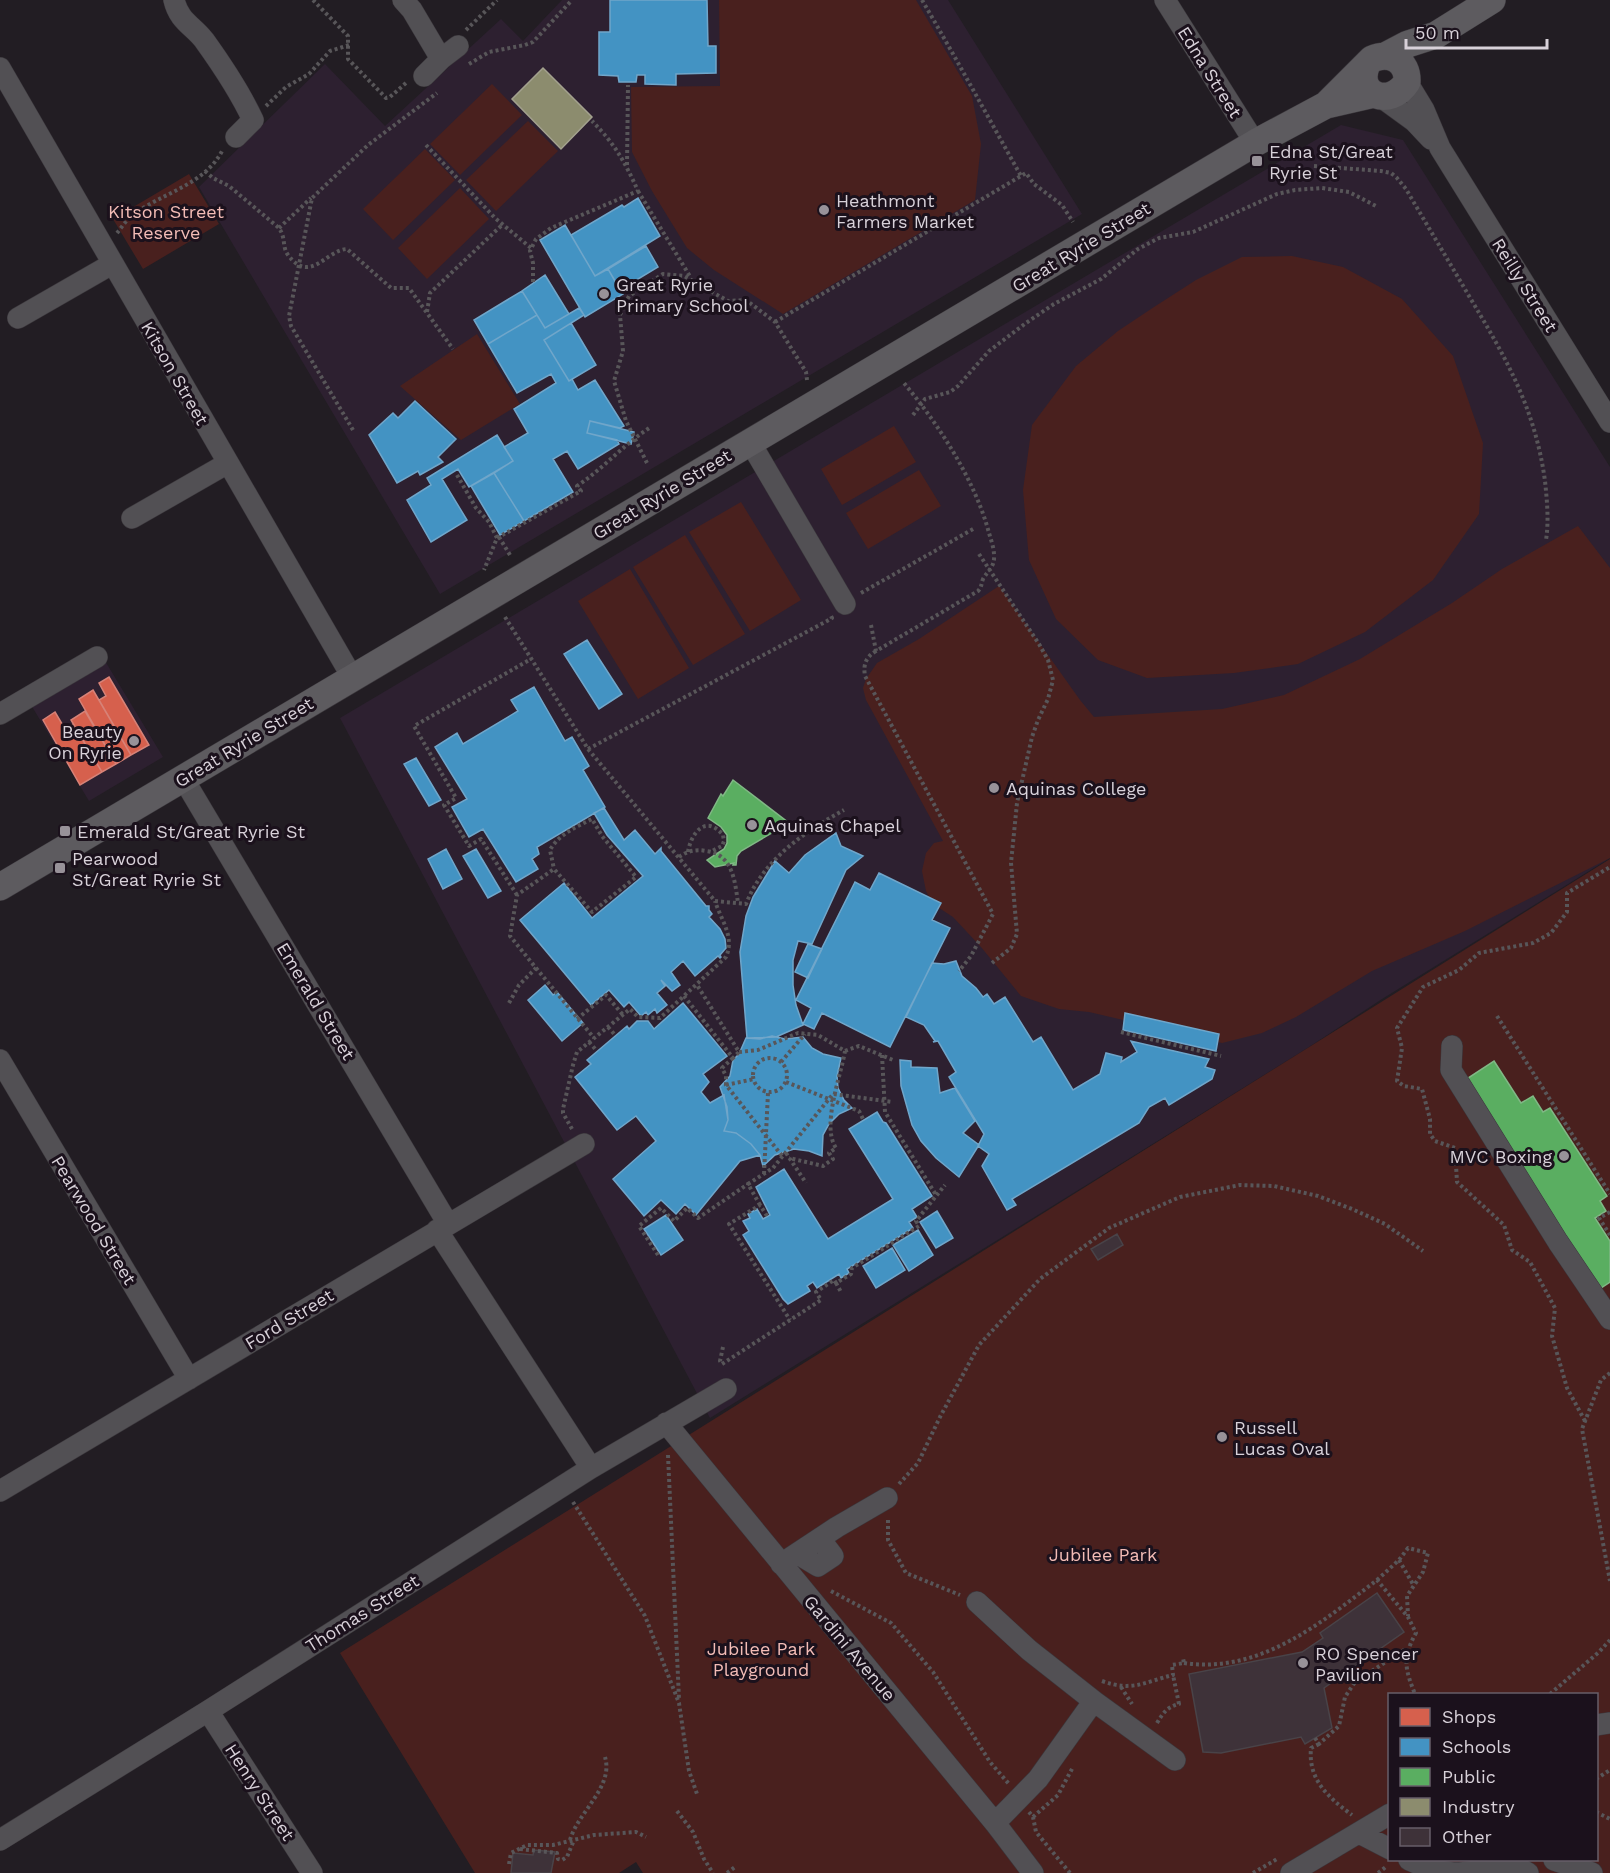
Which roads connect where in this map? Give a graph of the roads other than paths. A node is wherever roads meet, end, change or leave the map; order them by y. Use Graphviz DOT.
graph roads {
  1 [pos="174,0"];
  2 [pos="403,0"];
  3 [pos="1165,0"];
  4 [pos="1492,0"];
  5 [pos="1436,35"];
  6 [pos="458,46"];
  7 [pos="441,58"];
  8 [pos="1377,60"];
  9 [pos="0,68"];
  10 [pos="424,76"];
  11 [pos="1407,78"];
  12 [pos="1378,96"];
  13 [pos="1326,105"];
  14 [pos="236,136"];
  15 [pos="1255,143"];
  16 [pos="1440,148"];
  17 [pos="112,264"];
  18 [pos="18,318"];
  19 [pos="1610,422"];
  20 [pos="750,442"];
  21 [pos="228,463"];
  22 [pos="132,518"];
  23 [pos="844,605"];
  24 [pos="97,657"];
  25 [pos="351,677"];
  26 [pos="0,714"];
  27 [pos="183,778"];
  28 [pos="0,887"];
  29 [pos="1452,1046"];
  30 [pos="0,1060"];
  31 [pos="581,1145"];
  32 [pos="442,1227"];
  33 [pos="1610,1319"];
  34 [pos="189,1379"];
  35 [pos="726,1389"];
  36 [pos="666,1424"];
  37 [pos="591,1468"];
  38 [pos="0,1491"];
  39 [pos="887,1498"];
  40 [pos="790,1559"];
  41 [pos="976,1602"];
  42 [pos="1095,1702"];
  43 [pos="208,1711"];
  44 [pos="1175,1760"];
  45 [pos="1388,1814"];
  46 [pos="995,1823"];
  47 [pos="1356,1824"];
  48 [pos="0,1840"];
  49 [pos="1388,1848"];
  50 [pos="1412,1861"];
  51 [pos="1536,1861"];
  52 [pos="1557,1861"];
  53 [pos="1522,1870"];
  54 [pos="312,1873"];
  55 [pos="1033,1873"];
  56 [pos="1291,1873"];
  57 [pos="1592,1873"];
  1 -- 14 [label="street"];
  2 -- 7 [label="street"];
  3 -- 15 [label="street, Edna Street"];
  4 -- 5 [label="main road, Great Ryrie Street"];
  5 -- 8 [label="main road, Great Ryrie Street"];
  5 -- 11 [label="main road, Great Ryrie Street"];
  6 -- 7 [label="street"];
  7 -- 10 [label="street"];
  8 -- 11 [label="main road"];
  8 -- 12 [label="main road"];
  8 -- 13 [label="main road, Great Ryrie Street"];
  9 -- 17 [label="street, Kitson Street"];
  11 -- 12 [label="main road"];
  11 -- 16 [label="street, Reilly Street"];
  12 -- 13 [label="main road, Great Ryrie Street"];
  12 -- 16 [label="street, Reilly Street"];
  13 -- 15 [label="main road, Great Ryrie Street"];
  15 -- 20 [label="main road, Great Ryrie Street"];
  16 -- 19 [label="street, Reilly Street"];
  17 -- 18 [label="street"];
  17 -- 21 [label="street, Kitson Street"];
  20 -- 23 [label="street"];
  20 -- 25 [label="main road, Great Ryrie Street"];
  21 -- 22 [label="street"];
  21 -- 25 [label="street, Kitson Street"];
  24 -- 26 [label="street"];
  25 -- 27 [label="main road, Great Ryrie Street"];
  27 -- 28 [label="main road, Great Ryrie Street"];
  27 -- 32 [label="street, Emerald Street"];
  29 -- 33 [label="street"];
  30 -- 34 [label="street, Pearwood Street"];
  31 -- 32 [label="street, Ford Street"];
  32 -- 34 [label="street, Ford Street"];
  32 -- 37 [label="street, Emerald Street"];
  34 -- 38 [label="street, Ford Street"];
  35 -- 36 [label="street, Thomas Street"];
  36 -- 37 [label="street, Thomas Street"];
  36 -- 40 [label="street, Gardini Avenue"];
  37 -- 43 [label="street, Thomas Street"];
  39 -- 40 [label="street"];
  40 -- 46 [label="street, Gardini Avenue"];
  41 -- 42 [label="street"];
  42 -- 44 [label="street"];
  42 -- 46 [label="street"];
  43 -- 48 [label="street, Thomas Street"];
  43 -- 54 [label="street, Henry Street"];
  45 -- 47 [label="street"];
  46 -- 55 [label="street, Gardini Avenue"];
  47 -- 49 [label="street"];
  47 -- 56 [label="street"];
  50 -- 53 [label="street"];
  51 -- 53 [label="street"];
  52 -- 57 [label="street"];
}
